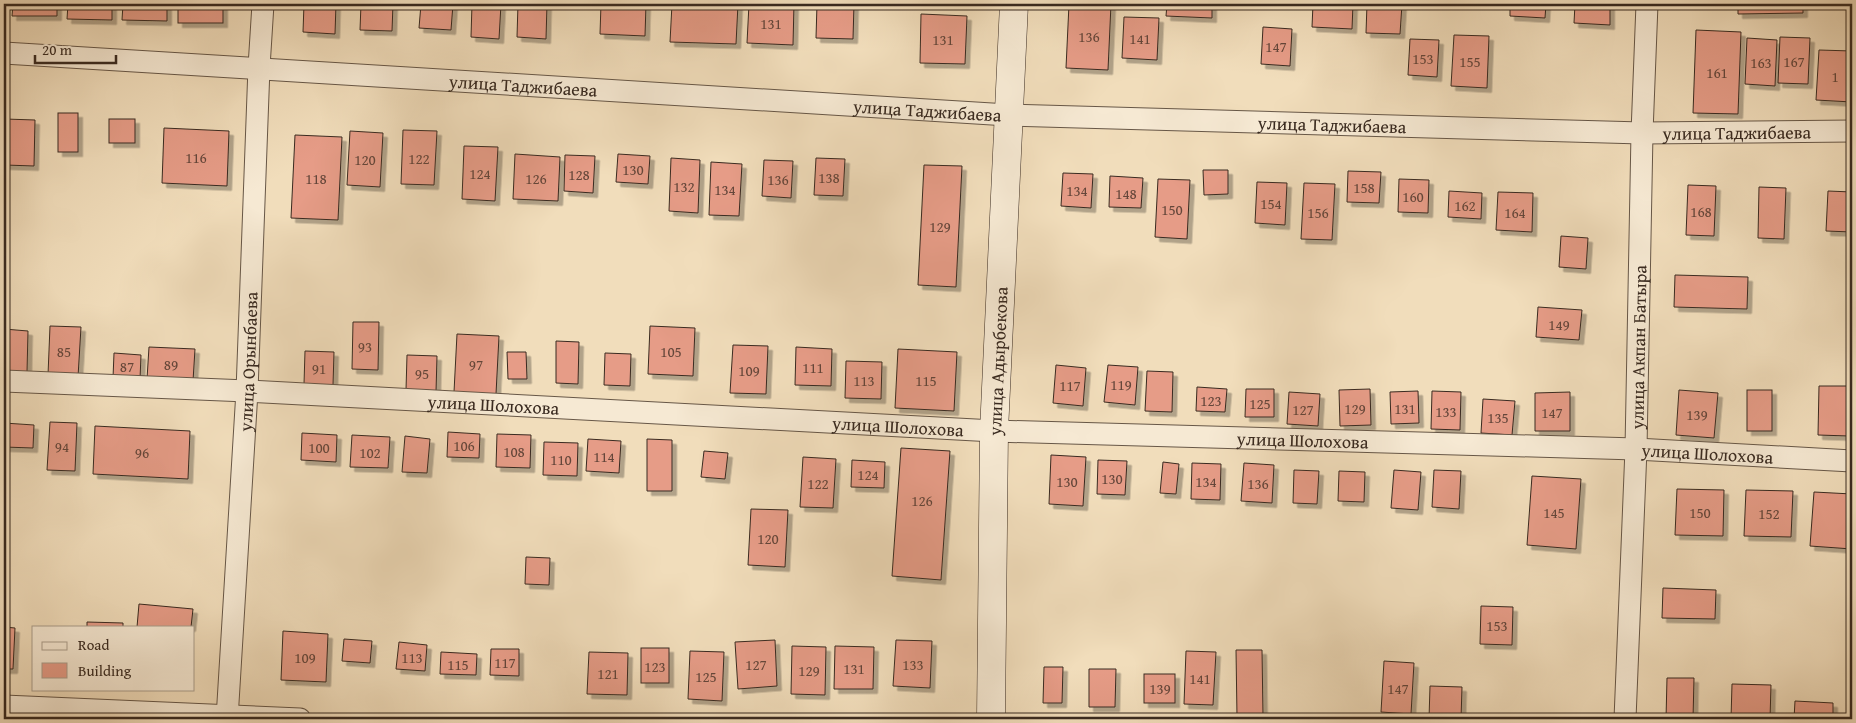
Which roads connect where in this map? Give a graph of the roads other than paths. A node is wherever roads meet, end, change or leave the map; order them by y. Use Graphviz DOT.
graph roads {
  1 [pos="263,4"];
  2 [pos="1014,4"];
  3 [pos="1647,4"];
  4 [pos="4,53"];
  5 [pos="259,68"];
  6 [pos="1008,115"];
  7 [pos="1852,131"];
  8 [pos="1642,133"];
  9 [pos="4,381"];
  10 [pos="247,391"];
  11 [pos="994,432"];
  12 [pos="1636,449"];
  13 [pos="1852,462"];
  14 [pos="4,706"];
  15 [pos="227,718"];
  16 [pos="300,719"];
  17 [pos="991,719"];
  18 [pos="1625,719"];
  1 -- 5 [label="street, улица Орынбаева"];
  2 -- 6 [label="main road, улица Адырбекова"];
  3 -- 8 [label="street, улица Акпан Батыра"];
  4 -- 5 [label="street, улица Таджибаева"];
  5 -- 6 [label="street, улица Таджибаева"];
  5 -- 10 [label="street, улица Орынбаева"];
  6 -- 8 [label="street, улица Таджибаева"];
  6 -- 11 [label="main road, улица Адырбекова"];
  7 -- 8 [label="street, улица Таджибаева"];
  8 -- 12 [label="street, улица Акпан Батыра"];
  9 -- 10 [label="street, улица Шолохова"];
  10 -- 11 [label="street, улица Шолохова"];
  10 -- 15 [label="street, улица Орынбаева"];
  11 -- 12 [label="street, улица Шолохова"];
  11 -- 17 [label="main road, улица Адырбекова"];
  12 -- 13 [label="street, улица Шолохова"];
  12 -- 18 [label="street, улица Акпан Батыра"];
  14 -- 15 [label="street"];
  15 -- 16 [label="street"];
}
